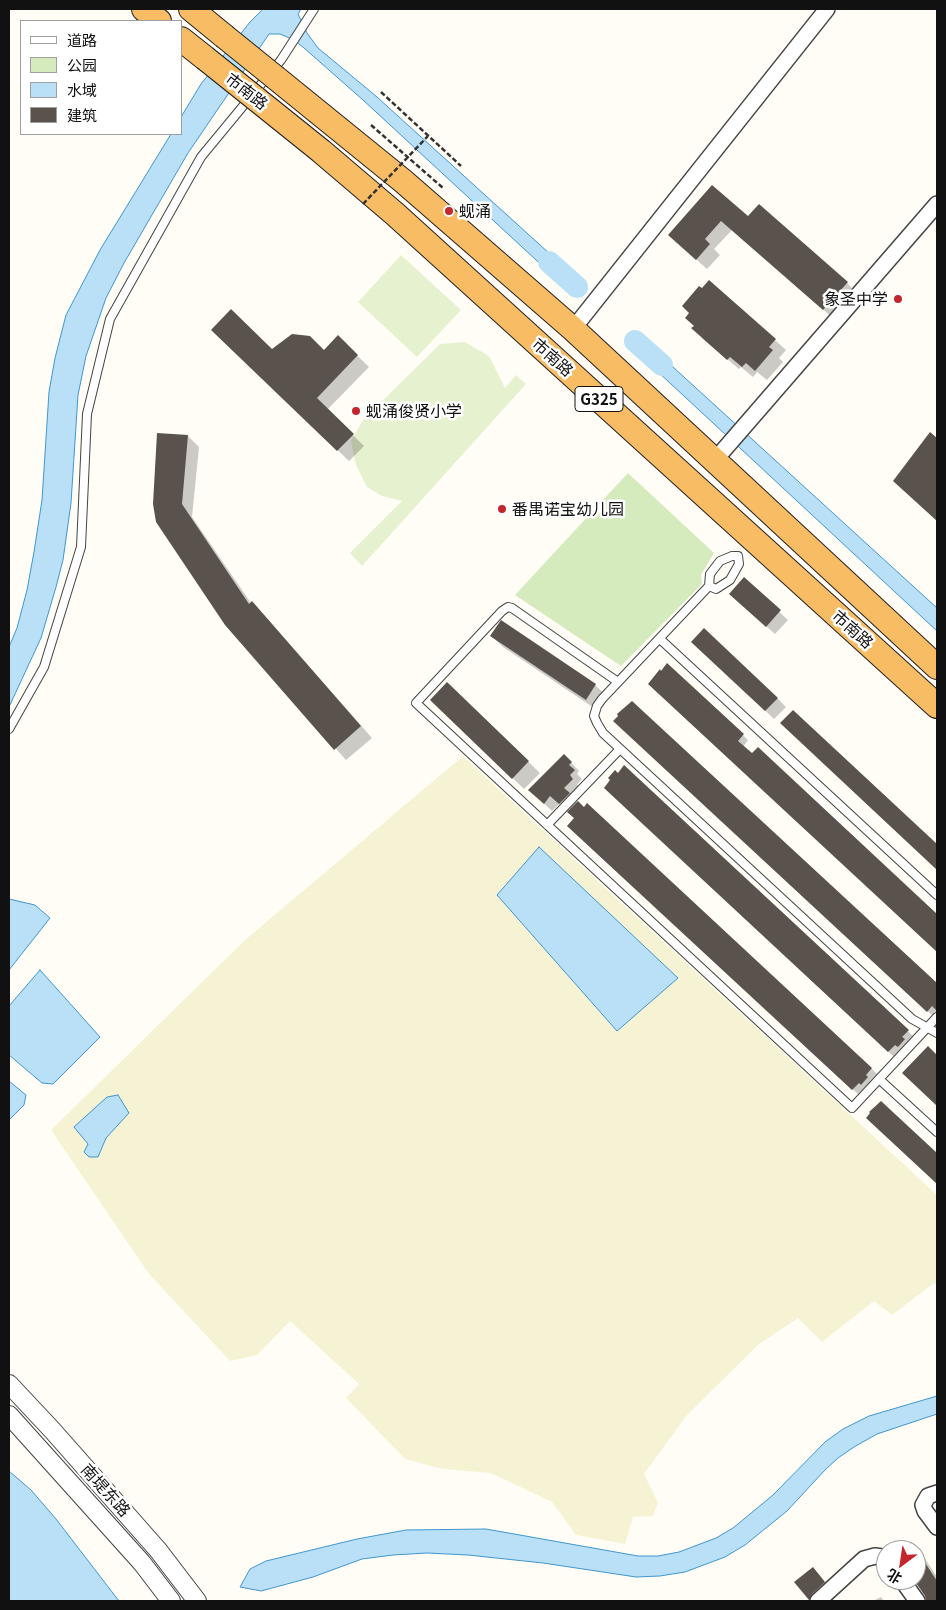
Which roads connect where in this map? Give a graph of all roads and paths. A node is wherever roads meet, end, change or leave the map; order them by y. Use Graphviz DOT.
graph roads {
  1 [pos="144,9"];
  2 [pos="191,9"];
  3 [pos="314,9"];
  4 [pos="827,9"];
  5 [pos="158,20"];
  6 [pos="182,39"];
  7 [pos="381,92"];
  8 [pos="372,125"];
  9 [pos="428,136"];
  10 [pos="408,157"];
  11 [pos="462,166"];
  12 [pos="443,188"];
  13 [pos="364,204"];
  14 [pos="937,204"];
  15 [pos="574,329"];
  16 [pos="722,453"];
  17 [pos="746,548"];
  18 [pos="709,586"];
  19 [pos="660,638"];
  20 [pos="937,666"];
  21 [pos="618,682"];
  22 [pos="937,706"];
  23 [pos="9,730"];
  24 [pos="620,748"];
  25 [pos="547,824"];
  26 [pos="937,895"];
  27 [pos="937,1017"];
  28 [pos="927,1028"];
  29 [pos="937,1034"];
  30 [pos="879,1079"];
  31 [pos="937,1132"];
  32 [pos="9,1384"];
  33 [pos="9,1415"];
  34 [pos="937,1493"];
  35 [pos="937,1527"];
  36 [pos="876,1556"];
  37 [pos="909,1590"];
  38 [pos="171,1601"];
  39 [pos="197,1601"];
  40 [pos="818,1601"];
  41 [pos="917,1601"];
  1 -- 5 [label="highway"];
  2 -- 15 [label="highway, 市南路 / G325, bridge"];
  3 -- 23 [label="lane"];
  4 -- 15 [label="street"];
  6 -- 17 [label="highway, 市南路 / G325, bridge"];
  7 -- 9 [label="path"];
  8 -- 10 [label="path"];
  9 -- 10 [label="path, bridge"];
  9 -- 11 [label="path"];
  10 -- 12 [label="path"];
  10 -- 13 [label="path, bridge"];
  14 -- 16 [label="street"];
  15 -- 16 [label="highway, 市南路 / G325"];
  16 -- 20 [label="highway, 市南路 / G325"];
  17 -- 18 [label="lane"];
  17 -- 18 [label="lane"];
  17 -- 22 [label="highway, 市南路 / G325"];
  18 -- 19 [label="lane"];
  19 -- 21 [label="lane"];
  19 -- 26 [label="lane"];
  21 -- 24 [label="lane"];
  21 -- 25 [label="lane"];
  24 -- 25 [label="lane"];
  24 -- 28 [label="lane"];
  25 -- 30 [label="lane"];
  27 -- 28 [label="lane"];
  28 -- 29 [label="lane"];
  28 -- 30 [label="lane"];
  30 -- 31 [label="lane"];
  32 -- 39 [label="street, 南堤东路"];
  33 -- 38 [label="street, 南堤东路"];
  34 -- 35 [label="street"];
  36 -- 40 [label="street"];
  37 -- 41 [label="street"];
}
